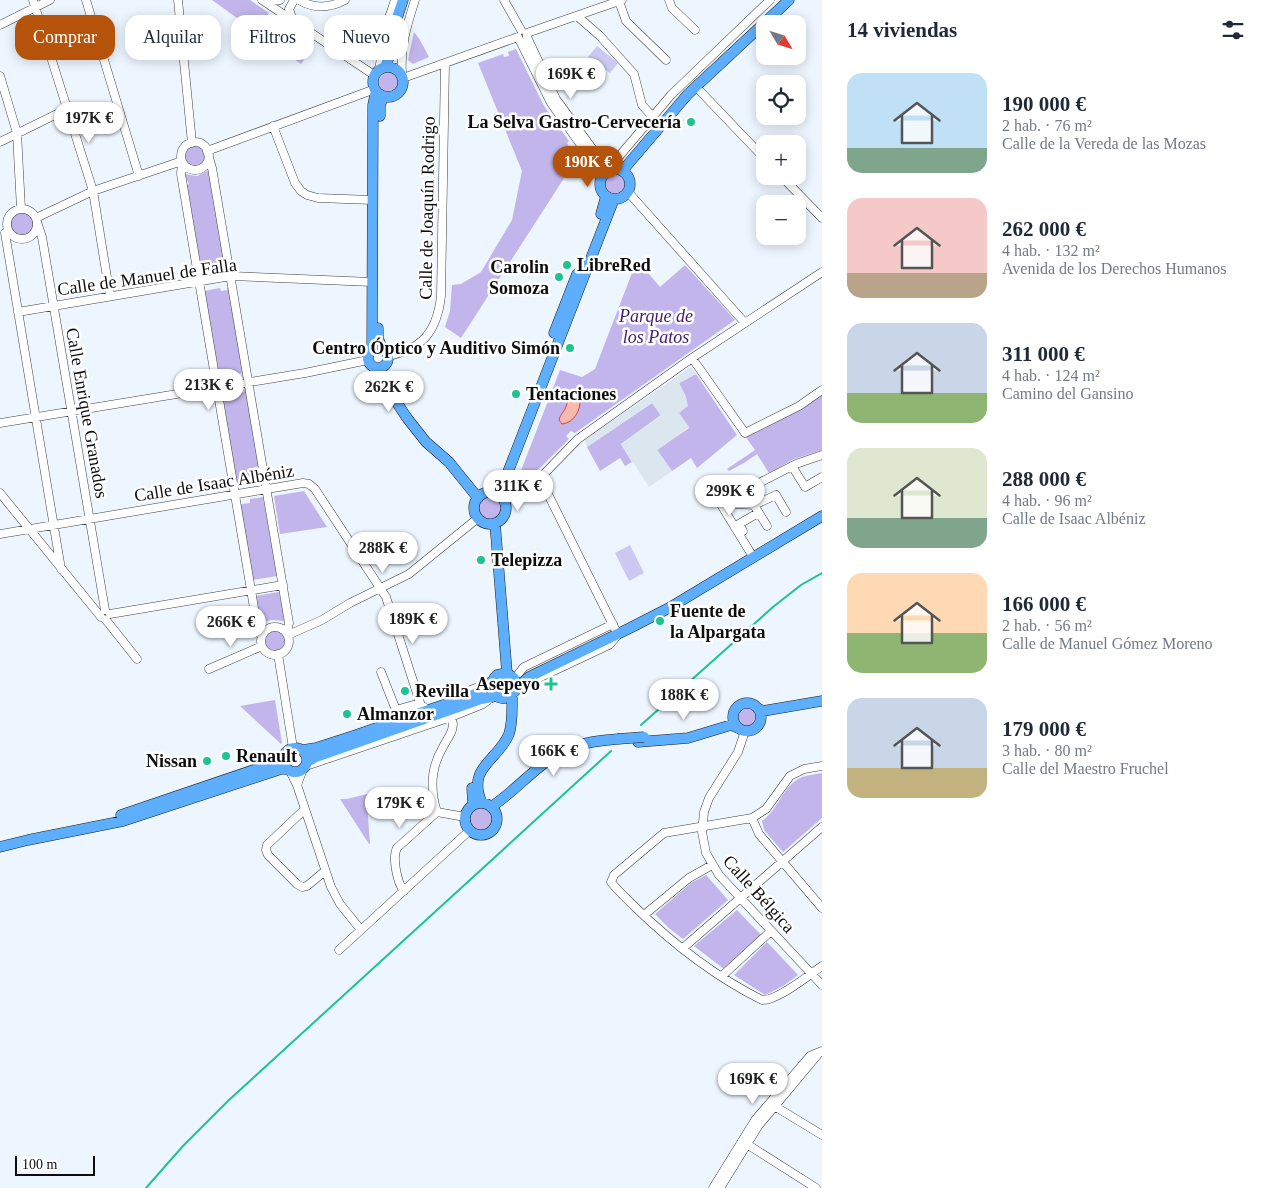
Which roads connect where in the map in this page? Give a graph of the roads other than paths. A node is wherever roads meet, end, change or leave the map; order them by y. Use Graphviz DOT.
graph roads {
  1 [pos="50,0"];
  2 [pos="86,0"];
  3 [pos="178,0"];
  4 [pos="280,0"];
  5 [pos="294,0"];
  6 [pos="299,0"];
  7 [pos="345,0"];
  8 [pos="395,0"];
  9 [pos="403,0"];
  10 [pos="409,0"];
  11 [pos="415,0"];
  12 [pos="504,0"];
  13 [pos="620,0"];
  14 [pos="668,0"];
  15 [pos="770,0"];
  16 [pos="789,0"];
  17 [pos="798,0"];
  18 [pos="264,1"];
  19 [pos="34,4"];
  20 [pos="284,15"];
  21 [pos="291,15"];
  22 [pos="782,15"];
  23 [pos="577,16"];
  24 [pos="0,25"];
  25 [pos="695,30"];
  26 [pos="314,32"];
  27 [pos="522,35"];
  28 [pos="756,39"];
  29 [pos="666,60"];
  30 [pos="445,63"];
  31 [pos="390,72"];
  32 [pos="0,76"];
  33 [pos="700,91"];
  34 [pos="378,92"];
  35 [pos="67,109"];
  36 [pos="652,116"];
  37 [pos="273,126"];
  38 [pos="17,133"];
  39 [pos="0,142"];
  40 [pos="192,143"];
  41 [pos="756,150"];
  42 [pos="208,152"];
  43 [pos="182,161"];
  44 [pos="607,171"];
  45 [pos="626,172"];
  46 [pos="139,176"];
  47 [pos="790,185"];
  48 [pos="93,191"];
  49 [pos="628,192"];
  50 [pos="610,198"];
  51 [pos="372,200"];
  52 [pos="21,209"];
  53 [pos="822,218"];
  54 [pos="36,220"];
  55 [pos="4,233"];
  56 [pos="822,272"];
  57 [pos="230,276"];
  58 [pos="199,281"];
  59 [pos="372,282"];
  60 [pos="110,296"];
  61 [pos="54,306"];
  62 [pos="18,312"];
  63 [pos="745,323"];
  64 [pos="381,351"];
  65 [pos="692,358"];
  66 [pos="375,365"];
  67 [pos="248,382"];
  68 [pos="217,387"];
  69 [pos="822,390"];
  70 [pos="71,411"];
  71 [pos="35,417"];
  72 [pos="0,423"];
  73 [pos="822,455"];
  74 [pos="792,466"];
  75 [pos="822,477"];
  76 [pos="540,478"];
  77 [pos="266,489"];
  78 [pos="0,493"];
  79 [pos="235,495"];
  80 [pos="491,496"];
  81 [pos="720,503"];
  82 [pos="756,509"];
  83 [pos="822,509"];
  84 [pos="786,512"];
  85 [pos="822,516"];
  86 [pos="478,518"];
  87 [pos="90,519"];
  88 [pos="492,523"];
  89 [pos="54,525"];
  90 [pos="767,526"];
  91 [pos="30,529"];
  92 [pos="0,534"];
  93 [pos="745,534"];
  94 [pos="750,552"];
  95 [pos="61,569"];
  96 [pos="282,585"];
  97 [pos="381,588"];
  98 [pos="251,590"];
  99 [pos="103,598"];
  100 [pos="91,605"];
  101 [pos="105,615"];
  102 [pos="616,628"];
  103 [pos="288,634"];
  104 [pos="262,636"];
  105 [pos="262,646"];
  106 [pos="278,654"];
  107 [pos="137,659"];
  108 [pos="208,669"];
  109 [pos="382,672"];
  110 [pos="488,685"];
  111 [pos="508,685"];
  112 [pos="822,701"];
  113 [pos="822,708"];
  114 [pos="759,709"];
  115 [pos="422,710"];
  116 [pos="734,714"];
  117 [pos="450,717"];
  118 [pos="760,722"];
  119 [pos="741,729"];
  120 [pos="641,740"];
  121 [pos="298,749"];
  122 [pos="305,766"];
  123 [pos="822,766"];
  124 [pos="287,767"];
  125 [pos="298,785"];
  126 [pos="485,807"];
  127 [pos="305,809"];
  128 [pos="437,812"];
  129 [pos="465,817"];
  130 [pos="752,818"];
  131 [pos="702,827"];
  132 [pos="822,827"];
  133 [pos="469,831"];
  134 [pos="1,844"];
  135 [pos="782,861"];
  136 [pos="712,865"];
  137 [pos="325,872"];
  138 [pos="404,891"];
  139 [pos="741,898"];
  140 [pos="822,908"];
  141 [pos="644,915"];
  142 [pos="361,930"];
  143 [pos="771,931"];
  144 [pos="683,948"];
  145 [pos="339,950"];
  146 [pos="822,966"];
  147 [pos="812,974"];
  148 [pos="722,976"];
  149 [pos="822,985"];
  150 [pos="821,1052"];
  151 [pos="774,1102"];
  152 [pos="822,1129"];
  153 [pos="822,1135"];
  154 [pos="742,1145"];
  155 [pos="713,1188"];
  156 [pos="720,1188"];
  157 [pos="806,1188"];
  158 [pos="816,1188"];
  1 -- 19 [label="street"];
  2 -- 46 [label="street"];
  3 -- 40 [label="street"];
  4 -- 18 [label="street"];
  5 -- 21 [label="street"];
  6 -- 7 [label="street"];
  8 -- 31 [label="street"];
  9 -- 31 [label="main road"];
  10 -- 31 [label="main road"];
  11 -- 31 [label="street"];
  12 -- 27 [label="street"];
  13 -- 23 [label="street"];
  13 -- 29 [label="street"];
  14 -- 25 [label="street"];
  15 -- 36 [label="street"];
  16 -- 45 [label="main road"];
  17 -- 22 [label="main road"];
  18 -- 20 [label="street"];
  19 -- 24 [label="street"];
  19 -- 35 [label="street"];
  23 -- 27 [label="street"];
  23 -- 36 [label="street"];
  26 -- 31 [label="street"];
  27 -- 30 [label="street"];
  27 -- 44 [label="street"];
  28 -- 33 [label="main road"];
  30 -- 31 [label="street"];
  30 -- 64 [label="street, Calle de Joaquín Rodrigo"];
  31 -- 34 [label="main road"];
  31 -- 34 [label="main road"];
  32 -- 38 [label="street"];
  33 -- 41 [label="street"];
  33 -- 45 [label="main road"];
  34 -- 37 [label="street"];
  34 -- 51 [label="main road"];
  34 -- 64 [label="main road"];
  35 -- 38 [label="street"];
  35 -- 48 [label="street"];
  36 -- 44 [label="street"];
  37 -- 42 [label="street"];
  37 -- 51 [label="street"];
  38 -- 39 [label="street"];
  38 -- 52 [label="street"];
  40 -- 42 [label="street"];
  40 -- 43 [label="street"];
  42 -- 43 [label="street"];
  42 -- 57 [label="street"];
  43 -- 46 [label="street"];
  43 -- 58 [label="street"];
  44 -- 45 [label="main road"];
  44 -- 50 [label="main road"];
  45 -- 49 [label="main road"];
  46 -- 48 [label="street"];
  47 -- 53 [label="street"];
  48 -- 54 [label="street"];
  48 -- 60 [label="street"];
  49 -- 50 [label="main road"];
  49 -- 63 [label="street"];
  50 -- 80 [label="main road"];
  51 -- 59 [label="main road"];
  52 -- 54 [label="street"];
  52 -- 55 [label="street"];
  54 -- 55 [label="street"];
  54 -- 61 [label="street, Calle Enrique Granados"];
  55 -- 62 [label="street"];
  56 -- 63 [label="street"];
  57 -- 58 [label="street, Calle de Manuel de Falla"];
  57 -- 59 [label="street, Calle de Manuel de Falla"];
  57 -- 67 [label="street"];
  58 -- 60 [label="street, Calle de Manuel de Falla"];
  58 -- 68 [label="street"];
  59 -- 64 [label="main road"];
  60 -- 61 [label="street, Calle de Manuel de Falla"];
  61 -- 62 [label="street, Calle de Manuel de Falla"];
  61 -- 70 [label="street, Calle Enrique Granados"];
  62 -- 71 [label="street"];
  63 -- 65 [label="street"];
  64 -- 66 [label="main road"];
  64 -- 66 [label="main road"];
  65 -- 69 [label="street"];
  65 -- 76 [label="street"];
  66 -- 67 [label="street"];
  66 -- 80 [label="main road"];
  67 -- 68 [label="street"];
  67 -- 77 [label="street"];
  68 -- 70 [label="street"];
  68 -- 79 [label="street"];
  70 -- 71 [label="street"];
  70 -- 87 [label="street, Calle Enrique Granados"];
  71 -- 72 [label="street"];
  71 -- 89 [label="street"];
  73 -- 74 [label="street"];
  74 -- 75 [label="street"];
  74 -- 81 [label="street"];
  76 -- 80 [label="street"];
  76 -- 102 [label="street"];
  77 -- 79 [label="street, Calle de Isaac Albéniz"];
  77 -- 96 [label="street"];
  77 -- 97 [label="street, Calle de Isaac Albéniz"];
  78 -- 91 [label="street"];
  79 -- 87 [label="street, Calle de Isaac Albéniz"];
  79 -- 98 [label="street"];
  80 -- 86 [label="main road"];
  80 -- 88 [label="main road"];
  81 -- 82 [label="street"];
  81 -- 94 [label="street"];
  82 -- 84 [label="street"];
  82 -- 90 [label="street"];
  82 -- 93 [label="street"];
  83 -- 94 [label="main road"];
  85 -- 102 [label="main road"];
  86 -- 88 [label="main road"];
  86 -- 97 [label="street"];
  87 -- 89 [label="street, Calle de Isaac Albéniz"];
  87 -- 99 [label="street, Calle Enrique Granados"];
  88 -- 111 [label="main road"];
  89 -- 91 [label="street, Calle de Isaac Albéniz"];
  89 -- 95 [label="street"];
  91 -- 92 [label="street, Calle de Isaac Albéniz"];
  91 -- 95 [label="street"];
  94 -- 102 [label="main road"];
  95 -- 100 [label="street"];
  96 -- 98 [label="street"];
  96 -- 103 [label="street"];
  97 -- 103 [label="street"];
  97 -- 115 [label="street, Calle de Isaac Albéniz"];
  98 -- 101 [label="street"];
  98 -- 104 [label="street"];
  99 -- 100 [label="street"];
  99 -- 101 [label="street, Calle Enrique Granados"];
  100 -- 101 [label="street"];
  101 -- 107 [label="street"];
  102 -- 111 [label="main road"];
  103 -- 104 [label="street"];
  103 -- 106 [label="street"];
  104 -- 105 [label="street"];
  105 -- 106 [label="street"];
  105 -- 108 [label="street"];
  106 -- 121 [label="street"];
  109 -- 115 [label="street"];
  110 -- 111 [label="main road"];
  110 -- 111 [label="main road"];
  110 -- 115 [label="main road"];
  111 -- 117 [label="street"];
  111 -- 122 [label="main road"];
  111 -- 126 [label="main road"];
  112 -- 114 [label="main road"];
  113 -- 118 [label="main road"];
  114 -- 116 [label="main road"];
  114 -- 118 [label="main road"];
  115 -- 121 [label="main road"];
  116 -- 119 [label="main road"];
  116 -- 120 [label="main road"];
  117 -- 122 [label="street"];
  117 -- 128 [label="street"];
  118 -- 119 [label="main road"];
  119 -- 120 [label="main road"];
  119 -- 131 [label="street, Calle Bélgica"];
  120 -- 126 [label="main road, bridge"];
  121 -- 122 [label="main road"];
  121 -- 124 [label="main road"];
  122 -- 124 [label="main road"];
  122 -- 125 [label="street"];
  123 -- 130 [label="street"];
  124 -- 125 [label="street"];
  124 -- 134 [label="main road"];
  124 -- 134 [label="main road"];
  125 -- 127 [label="street"];
  126 -- 129 [label="main road"];
  126 -- 133 [label="main road"];
  127 -- 137 [label="street"];
  127 -- 137 [label="street"];
  128 -- 129 [label="street"];
  128 -- 138 [label="street"];
  129 -- 133 [label="main road"];
  130 -- 131 [label="street"];
  130 -- 135 [label="street"];
  131 -- 136 [label="street, Calle Bélgica"];
  131 -- 141 [label="street"];
  132 -- 135 [label="street"];
  133 -- 138 [label="street"];
  135 -- 139 [label="street"];
  135 -- 140 [label="street"];
  136 -- 139 [label="street, Calle Bélgica"];
  136 -- 141 [label="street"];
  137 -- 142 [label="street"];
  138 -- 142 [label="street"];
  139 -- 143 [label="street, Calle Bélgica"];
  139 -- 144 [label="street"];
  141 -- 144 [label="street"];
  142 -- 145 [label="street"];
  143 -- 147 [label="street, Calle Bélgica"];
  143 -- 148 [label="street"];
  144 -- 148 [label="street"];
  146 -- 147 [label="street"];
  147 -- 148 [label="street"];
  147 -- 149 [label="street, Calle Bélgica"];
  150 -- 151 [label="street"];
  151 -- 152 [label="street"];
  151 -- 153 [label="street"];
  151 -- 154 [label="street"];
  154 -- 155 [label="street"];
  154 -- 156 [label="street"];
  154 -- 157 [label="street"];
  154 -- 158 [label="street"];
}
